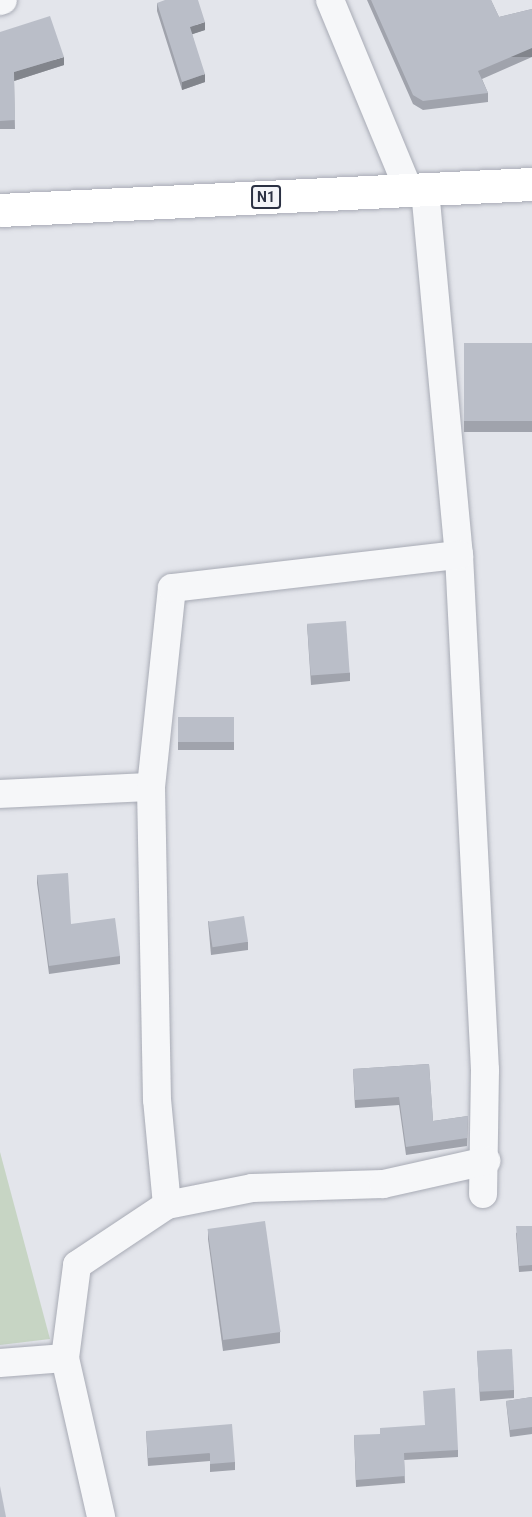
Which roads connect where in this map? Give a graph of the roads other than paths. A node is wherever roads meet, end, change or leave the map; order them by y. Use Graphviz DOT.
graph roads {
  1 [pos="330,0"];
  2 [pos="532,184"];
  3 [pos="417,190"];
  4 [pos="0,210"];
  5 [pos="459,555"];
  6 [pos="151,787"];
  7 [pos="0,794"];
  8 [pos="486,1161"];
  9 [pos="483,1194"];
  10 [pos="167,1205"];
  11 [pos="65,1358"];
  12 [pos="0,1363"];
  13 [pos="101,1517"];
  1 -- 3 [label="street"];
  2 -- 3 [label="highway, N1"];
  3 -- 4 [label="highway, N1"];
  3 -- 5 [label="street"];
  5 -- 6 [label="street"];
  5 -- 8 [label="street"];
  6 -- 7 [label="street"];
  6 -- 10 [label="street"];
  8 -- 9 [label="street"];
  8 -- 10 [label="street"];
  10 -- 11 [label="street"];
  11 -- 12 [label="street"];
  11 -- 13 [label="street"];
}
